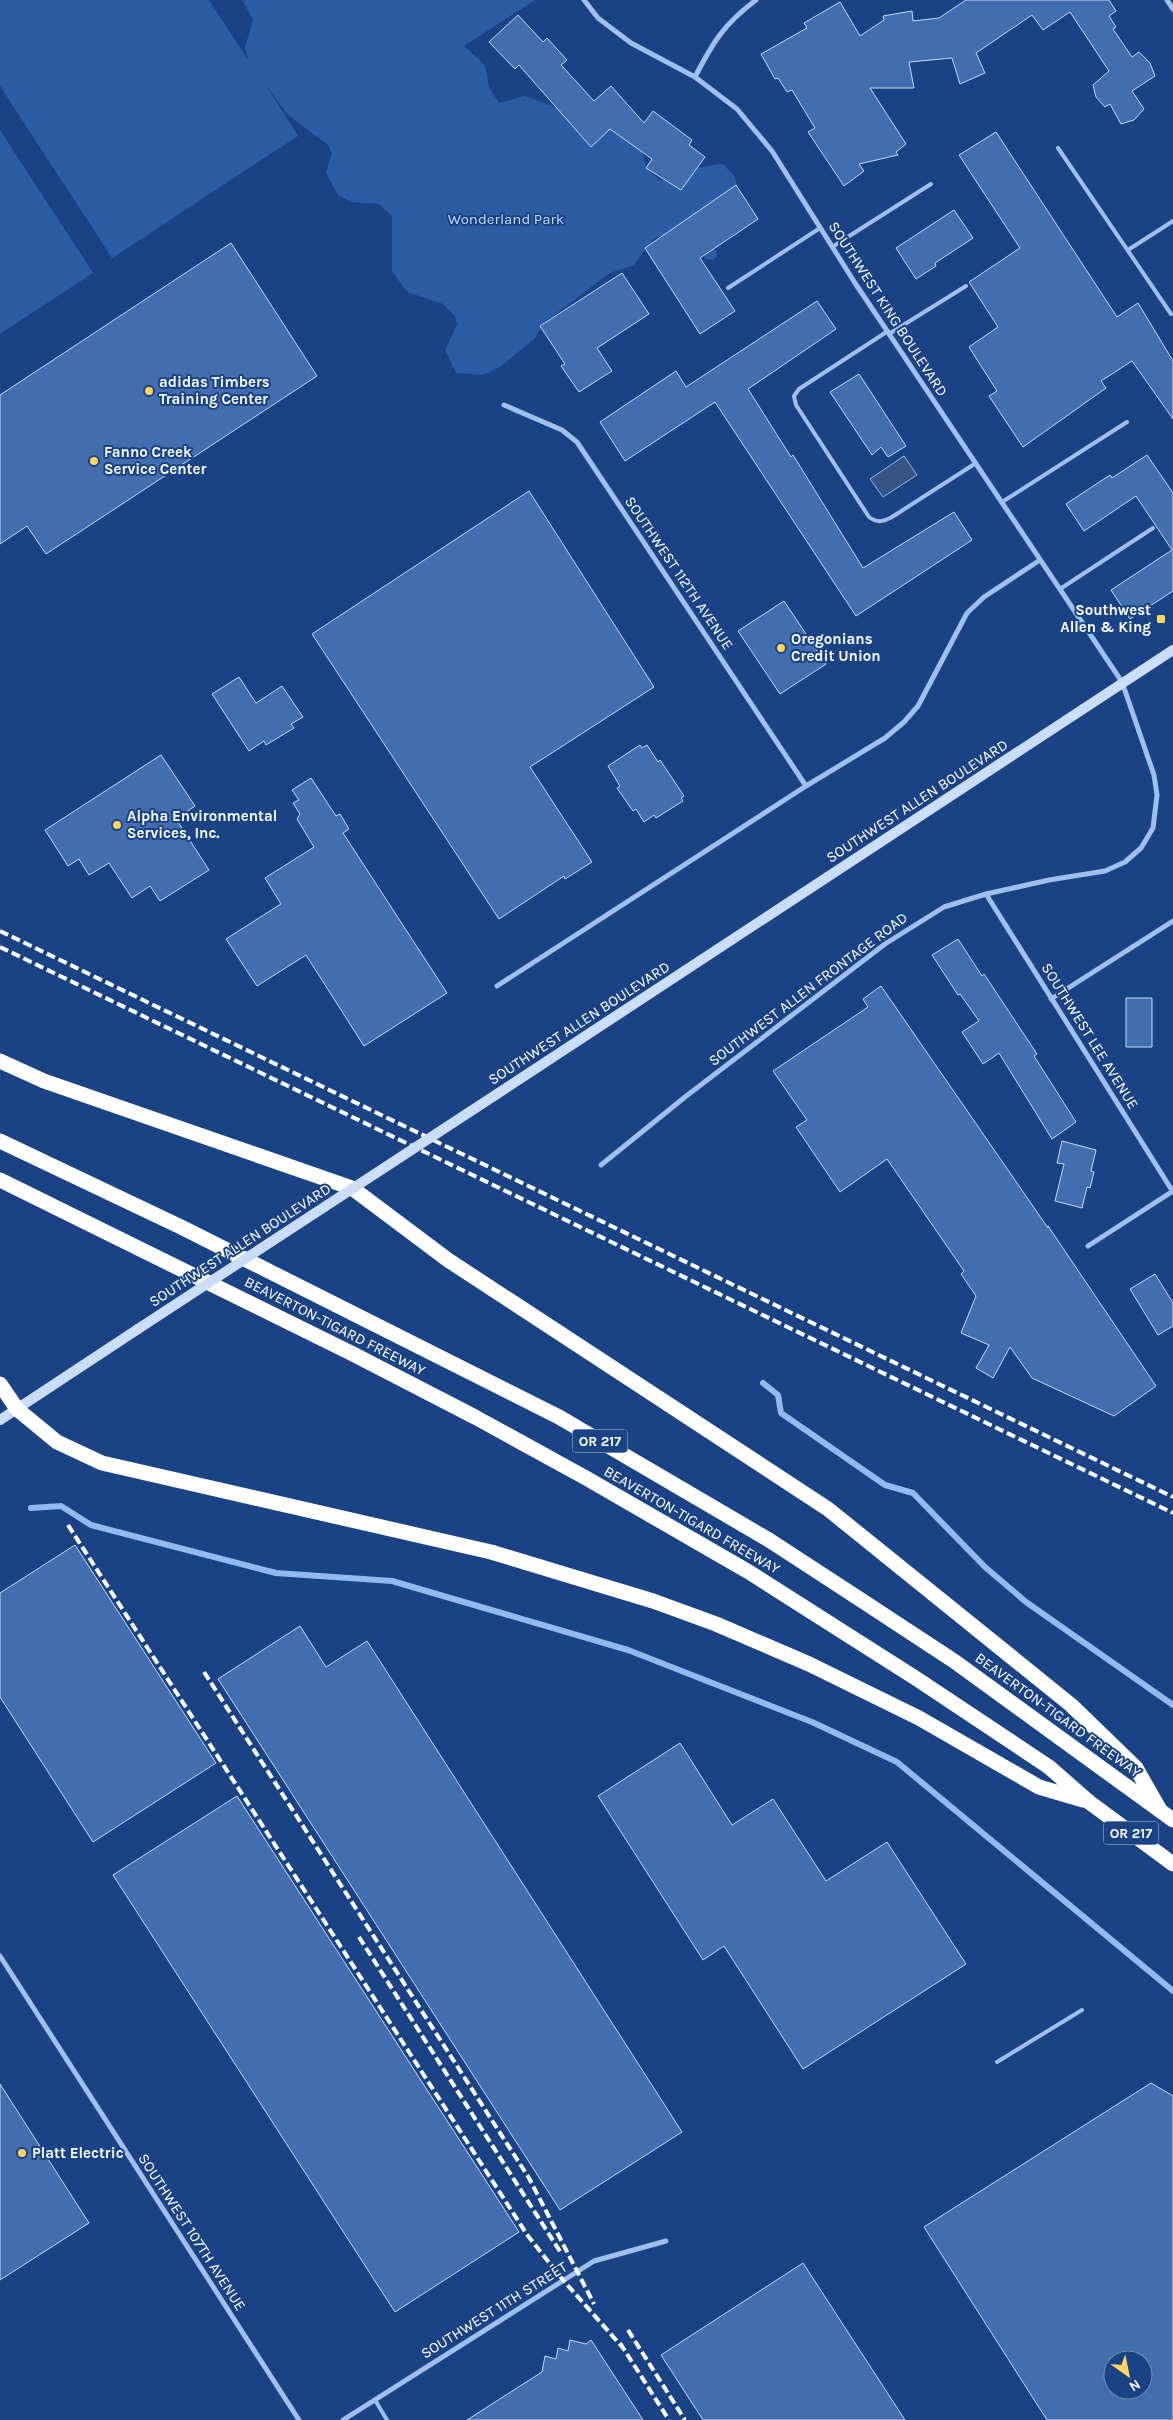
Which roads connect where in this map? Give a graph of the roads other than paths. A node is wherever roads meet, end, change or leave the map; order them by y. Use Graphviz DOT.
graph roads {
  1 [pos="584,0"];
  2 [pos="756,0"];
  3 [pos="1167,0"];
  4 [pos="1173,9"];
  5 [pos="695,77"];
  6 [pos="1058,148"];
  7 [pos="931,184"];
  8 [pos="1173,221"];
  9 [pos="820,228"];
  10 [pos="832,247"];
  11 [pos="1128,250"];
  12 [pos="966,286"];
  13 [pos="728,288"];
  14 [pos="1171,314"];
  15 [pos="888,332"];
  16 [pos="504,405"];
  17 [pos="1127,422"];
  18 [pos="976,463"];
  19 [pos="1002,502"];
  20 [pos="1153,528"];
  21 [pos="1040,560"];
  22 [pos="1060,590"];
  23 [pos="1173,650"];
  24 [pos="1122,682"];
  25 [pos="806,786"];
  26 [pos="986,894"];
  27 [pos="1173,921"];
  28 [pos="497,986"];
  29 [pos="1051,1000"];
  30 [pos="0,1060"];
  31 [pos="0,1140"];
  32 [pos="601,1165"];
  33 [pos="0,1180"];
  34 [pos="352,1188"];
  35 [pos="1173,1191"];
  36 [pos="1088,1246"];
  37 [pos="0,1384"];
  38 [pos="17,1409"];
  39 [pos="0,1420"];
  40 [pos="1089,1802"];
  41 [pos="1160,1810"];
  42 [pos="1173,1820"];
  43 [pos="1173,1864"];
  44 [pos="0,1956"];
  45 [pos="1082,2010"];
  46 [pos="998,2062"];
  47 [pos="666,2241"];
  48 [pos="375,2400"];
  49 [pos="299,2420"];
  50 [pos="343,2420"];
  51 [pos="387,2420"];
  1 -- 5 [label="street, SOUTHWEST KING BOULEVARD"];
  2 -- 5 [label="street"];
  3 -- 4 [label="street"];
  5 -- 9 [label="street, SOUTHWEST KING BOULEVARD"];
  6 -- 11 [label="lane"];
  7 -- 10 [label="lane"];
  8 -- 11 [label="lane"];
  9 -- 10 [label="street, SOUTHWEST KING BOULEVARD"];
  9 -- 13 [label="lane"];
  10 -- 15 [label="street, SOUTHWEST KING BOULEVARD"];
  11 -- 14 [label="lane"];
  12 -- 15 [label="lane"];
  15 -- 18 [label="street, SOUTHWEST KING BOULEVARD"];
  15 -- 18 [label="lane"];
  16 -- 25 [label="street, SOUTHWEST 112TH AVENUE"];
  17 -- 19 [label="lane"];
  18 -- 19 [label="street, SOUTHWEST KING BOULEVARD"];
  19 -- 21 [label="street, SOUTHWEST KING BOULEVARD"];
  20 -- 22 [label="lane"];
  21 -- 22 [label="street, SOUTHWEST KING BOULEVARD"];
  21 -- 25 [label="street"];
  22 -- 24 [label="street, SOUTHWEST KING BOULEVARD"];
  23 -- 24 [label="main road, SOUTHWEST ALLEN BOULEVARD"];
  24 -- 26 [label="street, SOUTHWEST ALLEN FRONTAGE ROAD"];
  24 -- 34 [label="main road, SOUTHWEST ALLEN BOULEVARD, bridge"];
  25 -- 28 [label="street"];
  26 -- 29 [label="street, SOUTHWEST LEE AVENUE"];
  26 -- 32 [label="street, SOUTHWEST ALLEN FRONTAGE ROAD"];
  27 -- 29 [label="street"];
  29 -- 35 [label="street, SOUTHWEST LEE AVENUE"];
  30 -- 34 [label="highway"];
  31 -- 41 [label="highway, BEAVERTON-TIGARD FREEWAY / OR 217"];
  33 -- 40 [label="highway, BEAVERTON-TIGARD FREEWAY / OR 217"];
  34 -- 38 [label="main road, SOUTHWEST ALLEN BOULEVARD, bridge"];
  34 -- 41 [label="highway"];
  35 -- 36 [label="street"];
  37 -- 38 [label="highway"];
  38 -- 39 [label="main road, SOUTHWEST ALLEN BOULEVARD"];
  38 -- 40 [label="highway"];
  40 -- 43 [label="highway, BEAVERTON-TIGARD FREEWAY / OR 217"];
  41 -- 42 [label="highway, BEAVERTON-TIGARD FREEWAY / OR 217"];
  44 -- 49 [label="street, SOUTHWEST 107TH AVENUE"];
  45 -- 46 [label="lane"];
  47 -- 48 [label="street, SOUTHWEST 11TH STREET"];
  48 -- 50 [label="street, SOUTHWEST 11TH STREET"];
  48 -- 51 [label="lane"];
}
